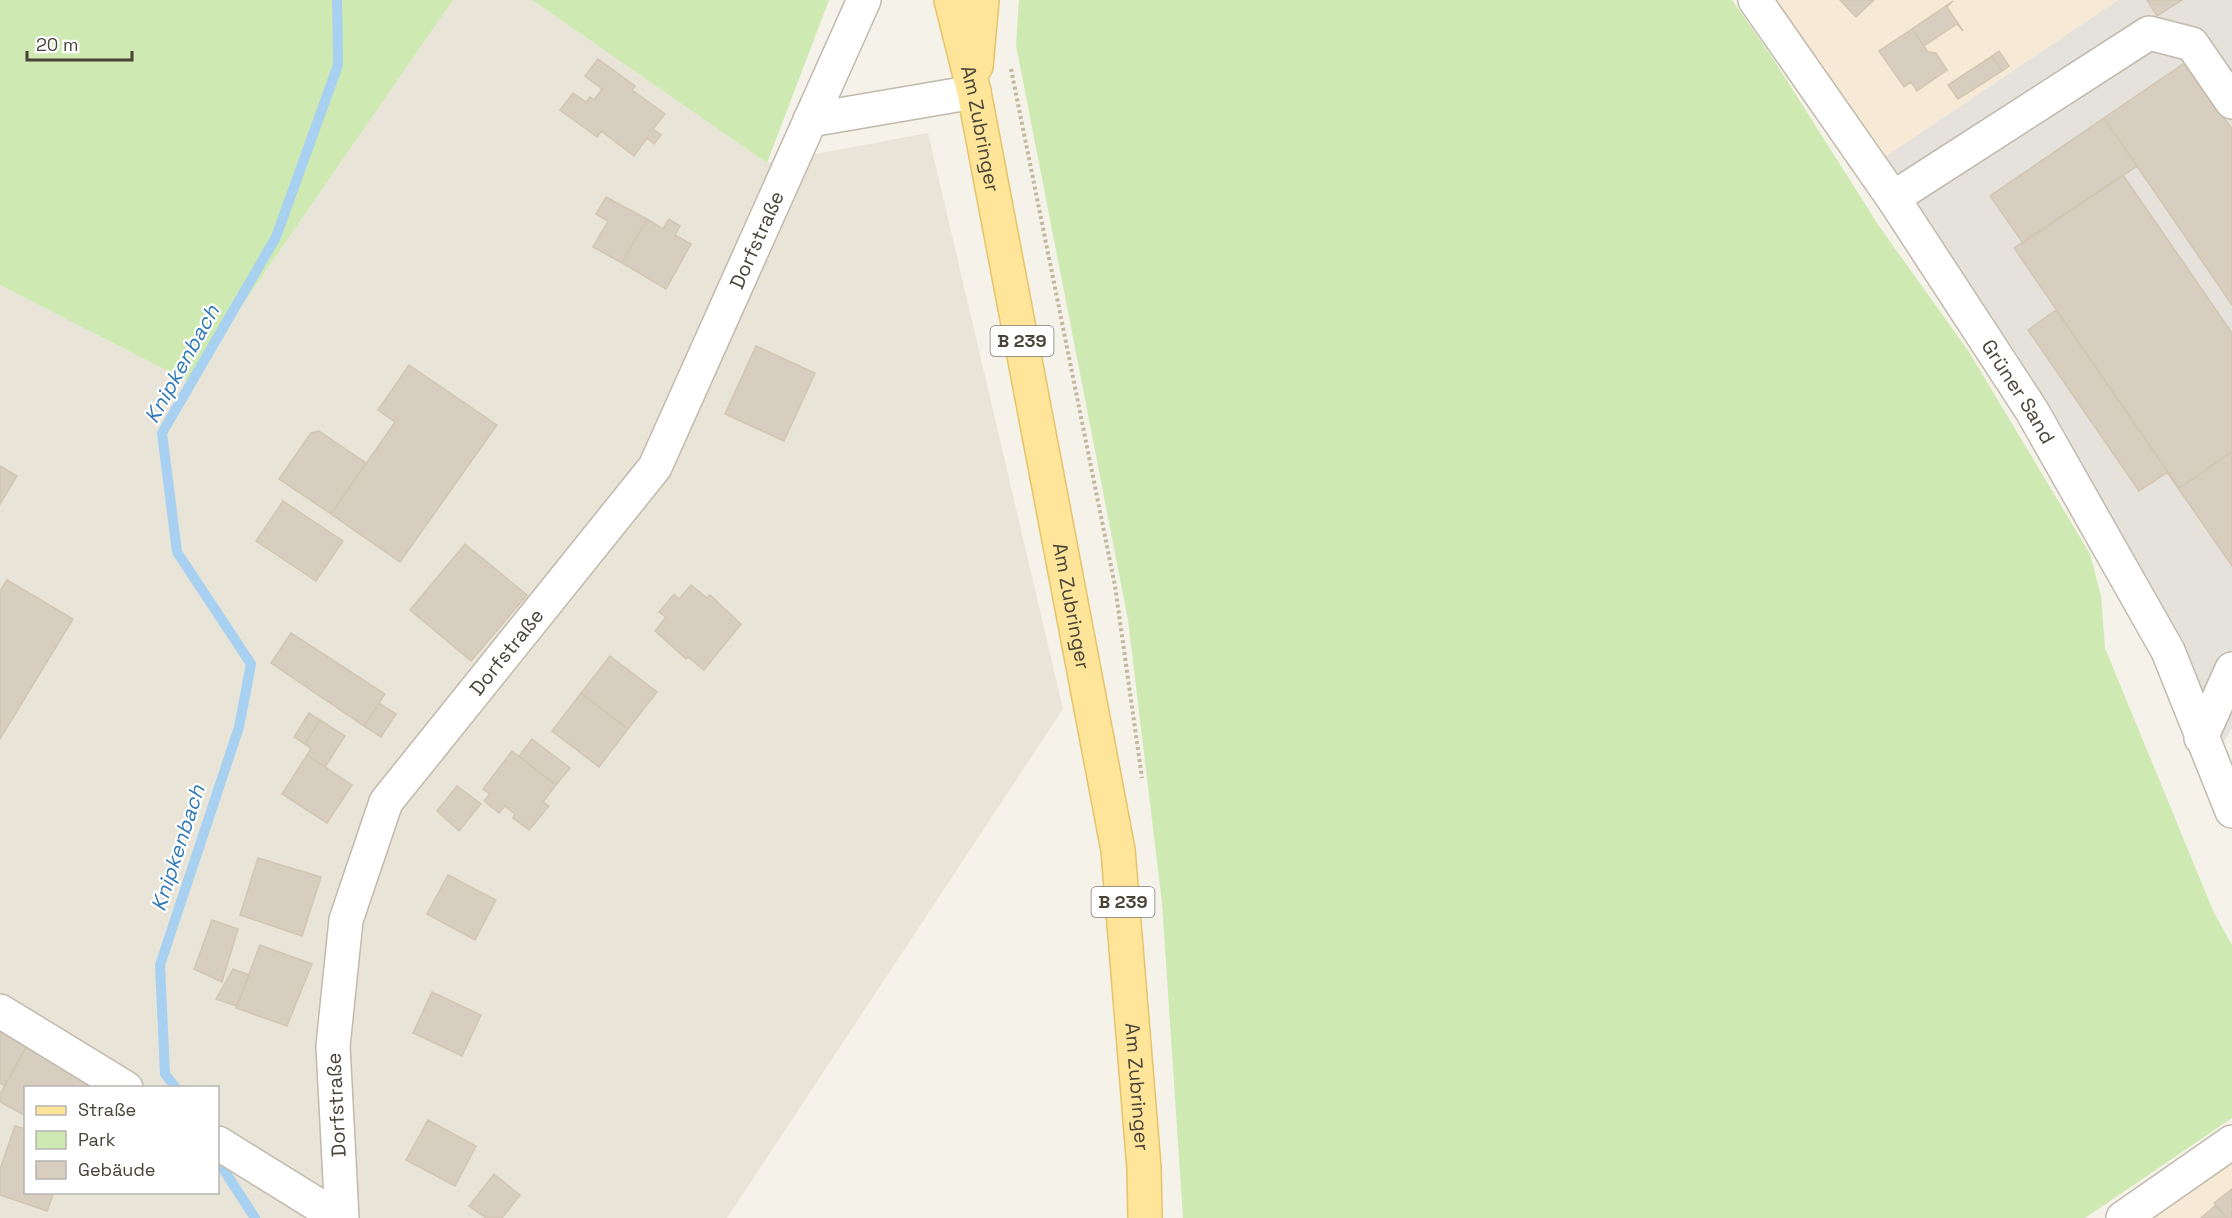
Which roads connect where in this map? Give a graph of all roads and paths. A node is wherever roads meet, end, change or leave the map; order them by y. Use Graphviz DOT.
graph roads {
  1 [pos="864,0"];
  2 [pos="951,0"];
  3 [pos="982,0"];
  4 [pos="1755,0"];
  5 [pos="974,92"];
  6 [pos="2232,102"];
  7 [pos="810,120"];
  8 [pos="1893,198"];
  9 [pos="2232,669"];
  10 [pos="2201,738"];
  11 [pos="2232,811"];
  12 [pos="0,1011"];
  13 [pos="123,1086"];
  14 [pos="2232,1142"];
  15 [pos="219,1144"];
  16 [pos="340,1218"];
  17 [pos="1145,1218"];
  18 [pos="2123,1218"];
  1 -- 7 [label="street, Dorfstraße"];
  2 -- 5 [label="main road, Am Zubringer / B 239"];
  3 -- 5 [label="main road"];
  4 -- 8 [label="street, Grüner Sand"];
  5 -- 7 [label="street"];
  5 -- 17 [label="main road, Am Zubringer / B 239"];
  6 -- 8 [label="street"];
  7 -- 16 [label="street, Dorfstraße"];
  8 -- 10 [label="street, Grüner Sand"];
  9 -- 10 [label="street"];
  10 -- 11 [label="street, Grüner Sand"];
  12 -- 13 [label="street"];
  14 -- 18 [label="street"];
  15 -- 16 [label="street"];
}
